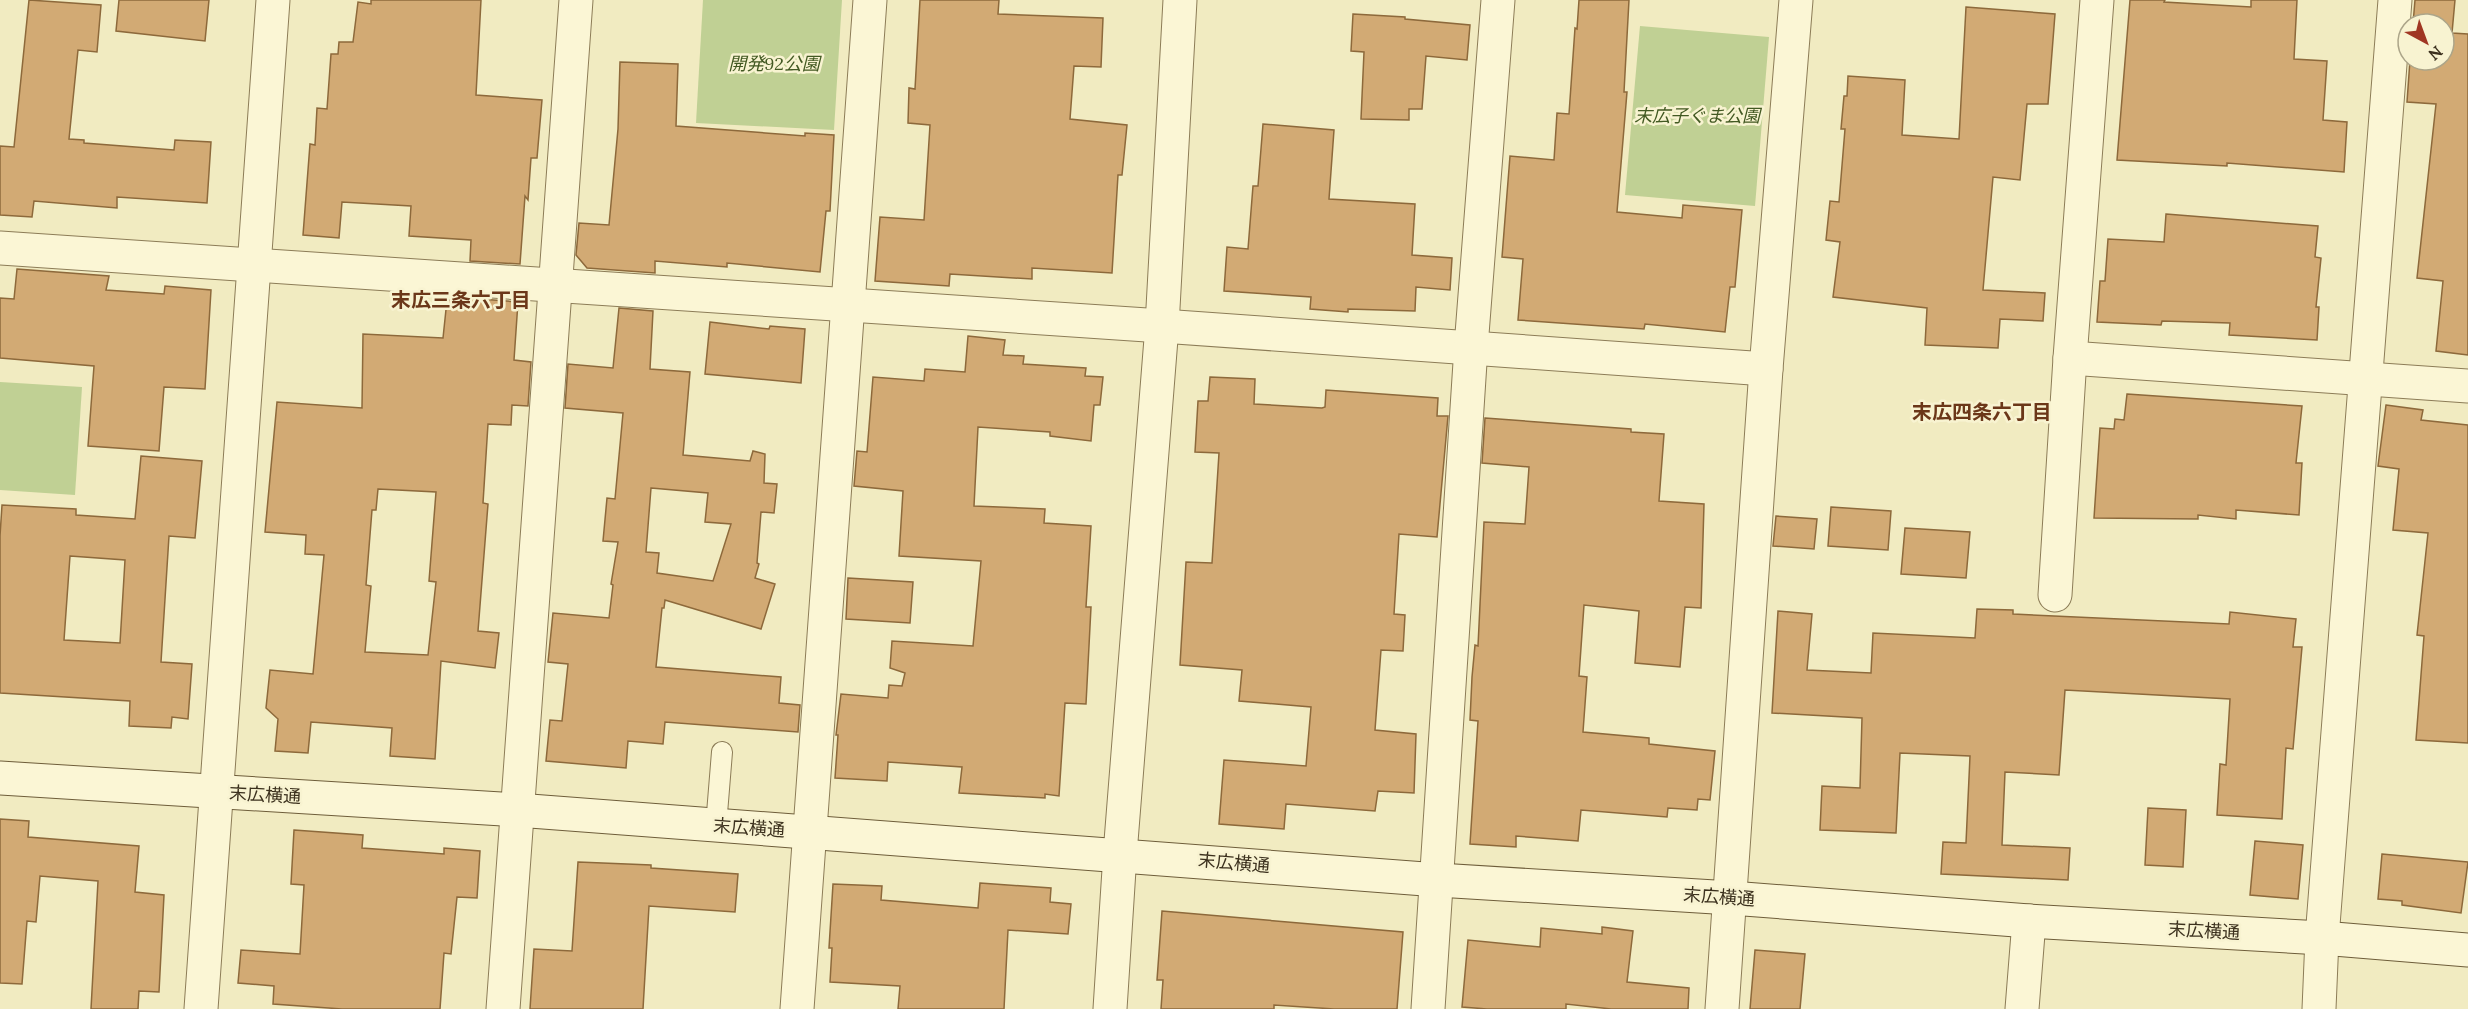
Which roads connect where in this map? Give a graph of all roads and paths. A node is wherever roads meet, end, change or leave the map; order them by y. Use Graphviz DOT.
graph roads {
  1 [pos="273,0"];
  2 [pos="576,0"];
  3 [pos="870,0"];
  4 [pos="1180,0"];
  5 [pos="1498,0"];
  6 [pos="1796,0"];
  7 [pos="2097,0"];
  8 [pos="2394,0"];
  9 [pos="0,248"];
  10 [pos="256,264"];
  11 [pos="556,284"];
  12 [pos="848,304"];
  13 [pos="1162,326"];
  14 [pos="1471,347"];
  15 [pos="2070,358"];
  16 [pos="1766,369"];
  17 [pos="2365,379"];
  18 [pos="2468,386"];
  19 [pos="2055,595"];
  20 [pos="722,752"];
  21 [pos="0,778"];
  22 [pos="215,792"];
  23 [pos="517,810"];
  24 [pos="716,826"];
  25 [pos="808,832"];
  26 [pos="1120,854"];
  27 [pos="1438,880"];
  28 [pos="1731,898"];
  29 [pos="2029,921"];
  30 [pos="2322,938"];
  31 [pos="2468,950"];
  32 [pos="201,1009"];
  33 [pos="503,1009"];
  34 [pos="797,1009"];
  35 [pos="1110,1009"];
  36 [pos="1428,1009"];
  37 [pos="1722,1009"];
  38 [pos="2022,1009"];
  39 [pos="2319,1009"];
  1 -- 10 [label="street"];
  2 -- 11 [label="street"];
  3 -- 12 [label="street"];
  4 -- 13 [label="street"];
  5 -- 14 [label="street"];
  6 -- 16 [label="street"];
  7 -- 15 [label="street"];
  8 -- 17 [label="street"];
  9 -- 10 [label="street"];
  10 -- 11 [label="street"];
  10 -- 22 [label="street"];
  11 -- 12 [label="street"];
  11 -- 23 [label="street"];
  12 -- 13 [label="street"];
  12 -- 25 [label="street"];
  13 -- 14 [label="street"];
  13 -- 26 [label="street"];
  14 -- 16 [label="street"];
  14 -- 27 [label="street"];
  15 -- 17 [label="street"];
  15 -- 19 [label="street"];
  16 -- 28 [label="street"];
  17 -- 18 [label="street"];
  17 -- 30 [label="street"];
  20 -- 24 [label="lane"];
  21 -- 22 [label="street, 末広横通"];
  22 -- 23 [label="street, 末広横通"];
  22 -- 32 [label="street"];
  23 -- 24 [label="street, 末広横通"];
  23 -- 33 [label="street"];
  24 -- 25 [label="street, 末広横通"];
  25 -- 26 [label="street, 末広横通"];
  25 -- 34 [label="street"];
  26 -- 27 [label="street, 末広横通"];
  26 -- 35 [label="street"];
  27 -- 28 [label="street, 末広横通"];
  27 -- 36 [label="street"];
  28 -- 29 [label="street, 末広横通"];
  28 -- 37 [label="street"];
  29 -- 30 [label="street, 末広横通"];
  29 -- 38 [label="street"];
  30 -- 31 [label="street, 末広横通"];
  30 -- 39 [label="street"];
}
